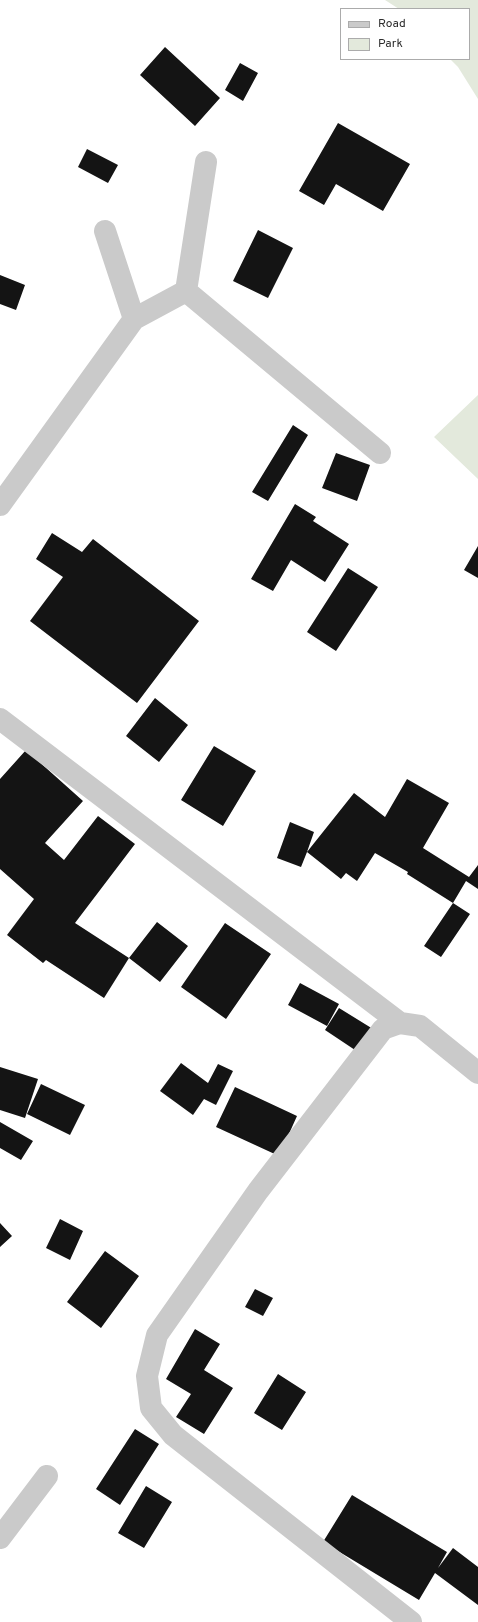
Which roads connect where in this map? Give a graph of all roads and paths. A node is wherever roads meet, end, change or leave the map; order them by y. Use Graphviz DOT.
graph roads {
  1 [pos="206,162"];
  2 [pos="105,231"];
  3 [pos="186,291"];
  4 [pos="134,319"];
  5 [pos="380,453"];
  6 [pos="0,505"];
  7 [pos="0,720"];
  8 [pos="400,1023"];
  9 [pos="478,1073"];
  10 [pos="47,1476"];
  11 [pos="0,1538"];
  12 [pos="411,1622"];
  1 -- 3 [label="street"];
  2 -- 4 [label="street"];
  3 -- 4 [label="street"];
  3 -- 5 [label="street"];
  4 -- 6 [label="street"];
  7 -- 8 [label="street"];
  8 -- 9 [label="street"];
  8 -- 12 [label="street"];
  10 -- 11 [label="street"];
}
